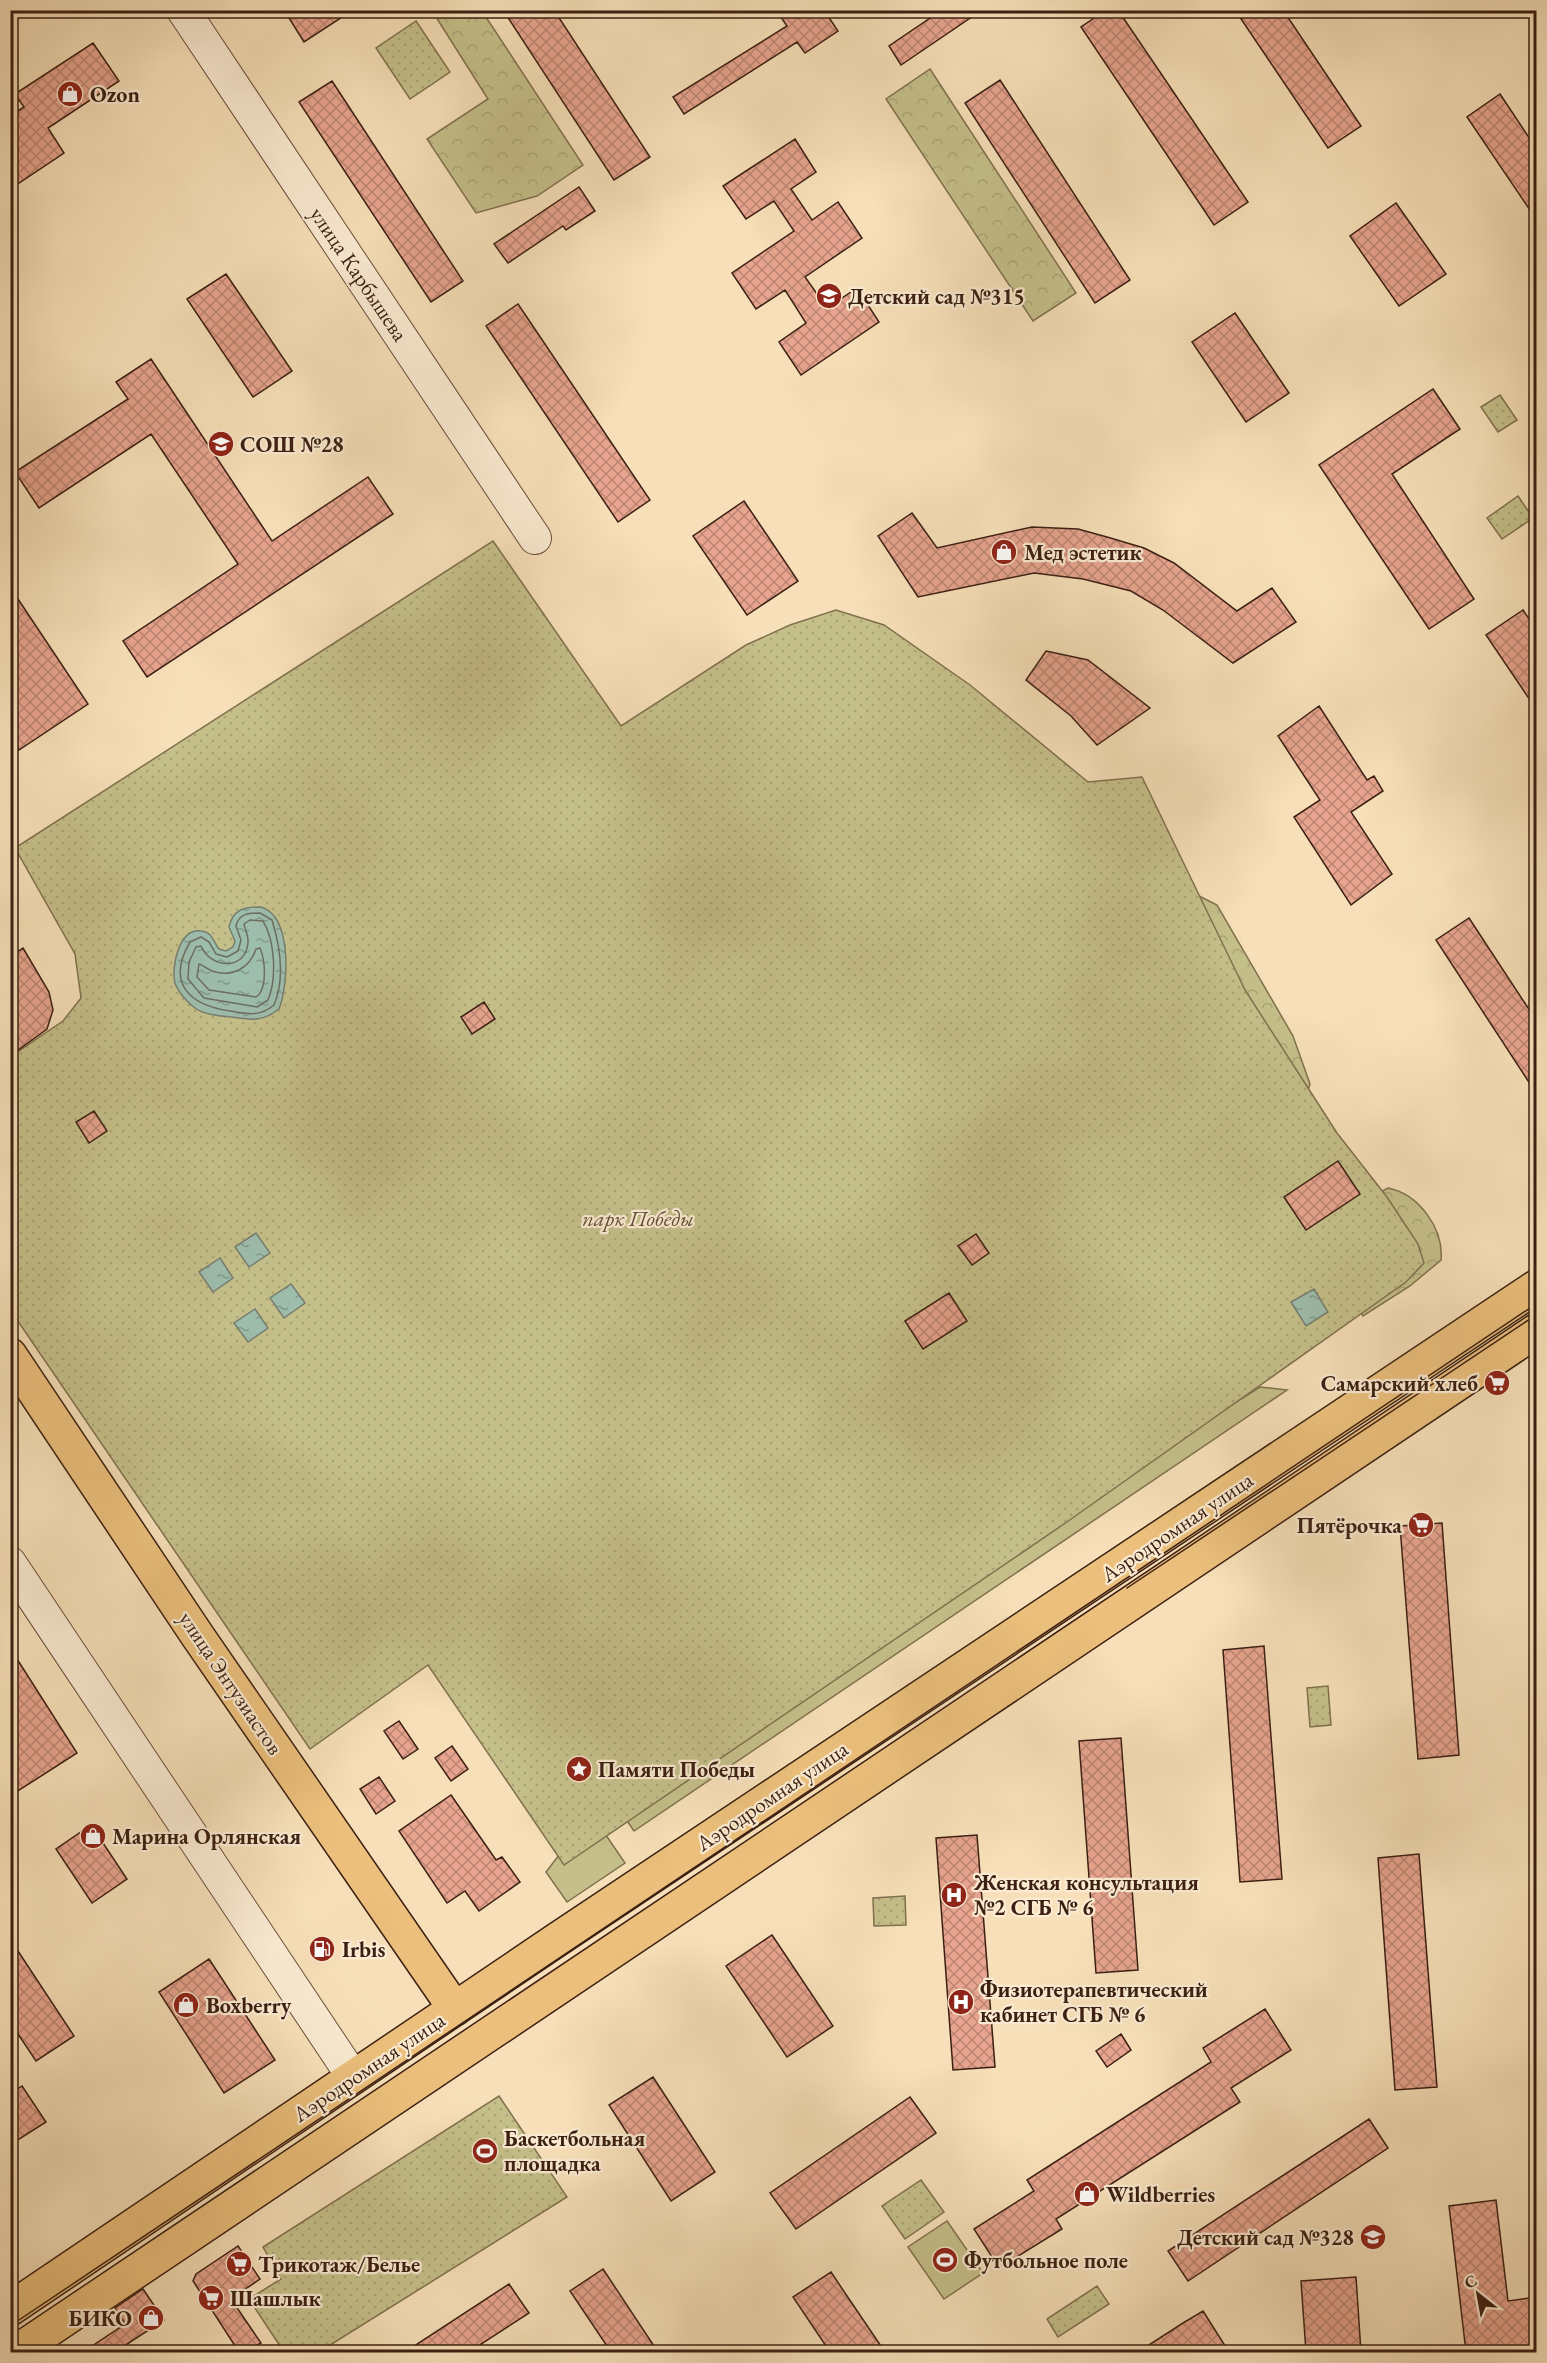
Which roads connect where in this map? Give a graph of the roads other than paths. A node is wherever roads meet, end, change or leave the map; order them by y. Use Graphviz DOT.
graph roads {
  1 [pos="183,10"];
  2 [pos="535,538"];
  3 [pos="1536,1287"];
  4 [pos="1536,1331"];
  5 [pos="10,1354"];
  6 [pos="10,1563"];
  7 [pos="455,2008"];
  8 [pos="353,2077"];
  9 [pos="10,2309"];
  10 [pos="16,2352"];
  1 -- 2 [label="street, улица Карбышева"];
  3 -- 7 [label="main road, Аэродромная улица"];
  4 -- 10 [label="main road, Аэродромная улица"];
  5 -- 7 [label="main road, улица Энтузиастов"];
  6 -- 8 [label="street"];
  7 -- 8 [label="main road, Аэродромная улица"];
  8 -- 9 [label="main road, Аэродромная улица"];
}
